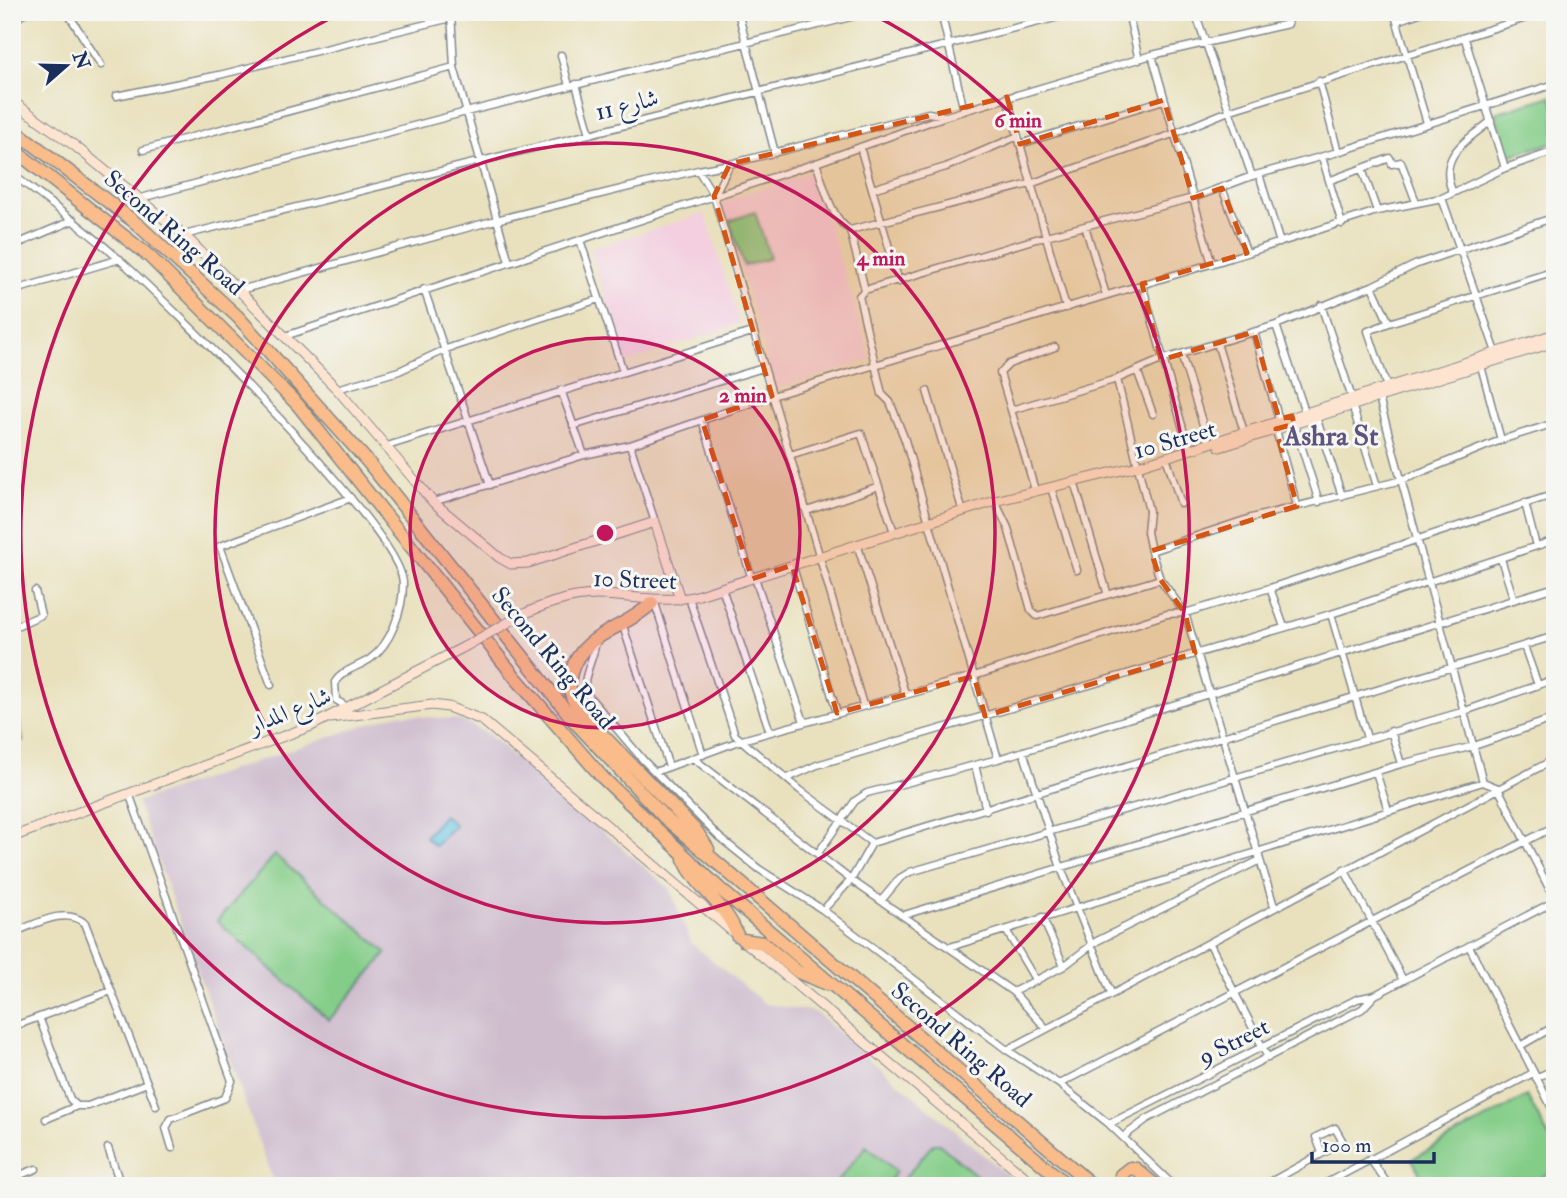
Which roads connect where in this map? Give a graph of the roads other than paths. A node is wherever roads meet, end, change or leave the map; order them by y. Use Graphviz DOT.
graph roads {
  1 [pos="26,12"];
  2 [pos="67,12"];
  3 [pos="738,12"];
  4 [pos="872,12"];
  5 [pos="941,12"];
  6 [pos="1079,12"];
  7 [pos="1128,12"];
  8 [pos="1195,12"];
  9 [pos="1394,12"];
  10 [pos="1422,12"];
  11 [pos="1545,12"];
  12 [pos="451,15"];
  13 [pos="1397,21"];
  14 [pos="12,22"];
  15 [pos="1288,24"];
  16 [pos="1465,39"];
  17 [pos="746,42"];
  18 [pos="1206,42"];
  19 [pos="950,46"];
  20 [pos="1407,54"];
  21 [pos="561,55"];
  22 [pos="1152,55"];
  23 [pos="1139,60"];
  24 [pos="101,65"];
  25 [pos="454,67"];
  26 [pos="1319,81"];
  27 [pos="1555,84"];
  28 [pos="573,85"];
  29 [pos="759,92"];
  30 [pos="116,96"];
  31 [pos="1007,97"];
  32 [pos="1164,100"];
  33 [pos="12,101"];
  34 [pos="1487,107"];
  35 [pos="1231,110"];
  36 [pos="964,111"];
  37 [pos="466,112"];
  38 [pos="946,116"];
  39 [pos="1491,121"];
  40 [pos="1427,122"];
  41 [pos="12,128"];
  42 [pos="590,134"];
  43 [pos="1173,134"];
  44 [pos="1018,136"];
  45 [pos="1020,144"];
  46 [pos="860,147"];
  47 [pos="12,148"];
  48 [pos="143,150"];
  49 [pos="1555,151"];
  50 [pos="1338,152"];
  51 [pos="775,153"];
  52 [pos="1322,157"];
  53 [pos="479,162"];
  54 [pos="816,163"];
  55 [pos="730,164"];
  56 [pos="1505,168"];
  57 [pos="1362,169"];
  58 [pos="698,170"];
  59 [pos="12,174"];
  60 [pos="1256,175"];
  61 [pos="1331,180"];
  62 [pos="1030,184"];
  63 [pos="872,188"];
  64 [pos="1223,188"];
  65 [pos="1452,191"];
  66 [pos="714,196"];
  67 [pos="141,198"];
  68 [pos="1194,198"];
  69 [pos="1442,198"];
  70 [pos="1416,202"];
  71 [pos="1377,211"];
  72 [pos="1555,217"];
  73 [pos="74,220"];
  74 [pos="496,220"];
  75 [pos="883,222"];
  76 [pos="1342,224"];
  77 [pos="1085,226"];
  78 [pos="850,230"];
  79 [pos="184,235"];
  80 [pos="1046,236"];
  81 [pos="580,240"];
  82 [pos="1280,243"];
  83 [pos="12,246"];
  84 [pos="1458,249"];
  85 [pos="1247,253"];
  86 [pos="120,260"];
  87 [pos="509,262"];
  88 [pos="1212,264"];
  89 [pos="1555,271"];
  90 [pos="899,282"];
  91 [pos="1142,284"];
  92 [pos="1372,286"];
  93 [pos="424,289"];
  94 [pos="240,290"];
  95 [pos="865,290"];
  96 [pos="12,291"];
  97 [pos="1105,295"];
  98 [pos="1475,298"];
  99 [pos="599,299"];
  100 [pos="1321,305"];
  101 [pos="1066,308"];
  102 [pos="1388,323"];
  103 [pos="1276,325"];
  104 [pos="752,331"];
  105 [pos="1254,332"];
  106 [pos="1555,334"];
  107 [pos="285,336"];
  108 [pos="1555,342"];
  109 [pos="1217,343"];
  110 [pos="1055,347"];
  111 [pos="446,349"];
  112 [pos="1181,354"];
  113 [pos="1498,356"];
  114 [pos="1161,360"];
  115 [pos="874,365"];
  116 [pos="1481,366"];
  117 [pos="763,368"];
  118 [pos="1138,370"];
  119 [pos="623,371"];
  120 [pos="1117,379"];
  121 [pos="1387,387"];
  122 [pos="337,389"];
  123 [pos="561,390"];
  124 [pos="927,391"];
  125 [pos="772,396"];
  126 [pos="1379,398"];
  127 [pos="1352,402"];
  128 [pos="1011,410"];
  129 [pos="1311,412"];
  130 [pos="1153,414"];
  131 [pos="466,419"];
  132 [pos="702,420"];
  133 [pos="1279,420"];
  134 [pos="1293,420"];
  135 [pos="1555,423"];
  136 [pos="573,426"];
  137 [pos="1276,430"];
  138 [pos="1244,432"];
  139 [pos="1501,440"];
  140 [pos="1209,444"];
  141 [pos="630,445"];
  142 [pos="384,447"];
  143 [pos="1189,450"];
  144 [pos="584,455"];
  145 [pos="790,455"];
  146 [pos="1168,463"];
  147 [pos="1138,468"];
  148 [pos="1402,480"];
  149 [pos="490,485"];
  150 [pos="1075,485"];
  151 [pos="879,486"];
  152 [pos="1377,486"];
  153 [pos="1035,490"];
  154 [pos="1052,491"];
  155 [pos="1555,494"];
  156 [pos="1342,496"];
  157 [pos="351,498"];
  158 [pos="433,502"];
  159 [pos="1319,502"];
  160 [pos="1525,503"];
  161 [pos="997,504"];
  162 [pos="1181,504"];
  163 [pos="1297,506"];
  164 [pos="807,511"];
  165 [pos="963,512"];
  166 [pos="655,522"];
  167 [pos="929,524"];
  168 [pos="894,532"];
  169 [pos="1417,539"];
  170 [pos="1555,540"];
  171 [pos="1536,546"];
  172 [pos="858,547"];
  173 [pos="1151,551"];
  174 [pos="821,557"];
  175 [pos="1501,559"];
  176 [pos="793,567"];
  177 [pos="1077,570"];
  178 [pos="1160,579"];
  179 [pos="754,580"];
  180 [pos="1430,582"];
  181 [pos="1555,587"];
  182 [pos="1270,588"];
  183 [pos="35,591"];
  184 [pos="723,591"];
  185 [pos="1107,593"];
  186 [pos="572,598"];
  187 [pos="685,600"];
  188 [pos="1514,600"];
  189 [pos="653,603"];
  190 [pos="1185,613"];
  191 [pos="1331,614"];
  192 [pos="1441,621"];
  193 [pos="622,623"];
  194 [pos="1284,627"];
  195 [pos="12,628"];
  196 [pos="1555,636"];
  197 [pos="596,638"];
  198 [pos="1524,646"];
  199 [pos="1343,651"];
  200 [pos="1195,653"];
  201 [pos="1454,668"];
  202 [pos="974,676"];
  203 [pos="1555,679"];
  204 [pos="271,685"];
  205 [pos="1538,685"];
  206 [pos="905,693"];
  207 [pos="1209,693"];
  208 [pos="1356,695"];
  209 [pos="863,705"];
  210 [pos="349,708"];
  211 [pos="1465,711"];
  212 [pos="837,713"];
  213 [pos="985,716"];
  214 [pos="330,718"];
  215 [pos="1555,718"];
  216 [pos="804,722"];
  217 [pos="1391,731"];
  218 [pos="770,732"];
  219 [pos="1222,736"];
  220 [pos="1367,738"];
  221 [pos="742,740"];
  222 [pos="1474,746"];
  223 [pos="1023,751"];
  224 [pos="702,755"];
  225 [pos="693,758"];
  226 [pos="998,759"];
  227 [pos="1555,759"];
  228 [pos="1401,764"];
  229 [pos="975,765"];
  230 [pos="669,767"];
  231 [pos="656,772"];
  232 [pos="1376,772"];
  233 [pos="1234,777"];
  234 [pos="788,778"];
  235 [pos="1483,782"];
  236 [pos="1498,788"];
  237 [pos="129,793"];
  238 [pos="1039,794"];
  239 [pos="986,810"];
  240 [pos="1388,810"];
  241 [pos="1245,812"];
  242 [pos="842,823"];
  243 [pos="1555,827"];
  244 [pos="1048,830"];
  245 [pos="12,837"];
  246 [pos="1524,842"];
  247 [pos="872,844"];
  248 [pos="1256,850"];
  249 [pos="681,852"];
  250 [pos="818,853"];
  251 [pos="1260,860"];
  252 [pos="720,866"];
  253 [pos="1060,868"];
  254 [pos="1344,869"];
  255 [pos="850,880"];
  256 [pos="881,901"];
  257 [pos="1555,901"];
  258 [pos="1077,905"];
  259 [pos="1274,906"];
  260 [pos="823,911"];
  261 [pos="904,915"];
  262 [pos="1042,917"];
  263 [pos="1371,921"];
  264 [pos="1006,930"];
  265 [pos="12,933"];
  266 [pos="740,938"];
  267 [pos="1210,944"];
  268 [pos="1094,945"];
  269 [pos="1469,946"];
  270 [pos="950,947"];
  271 [pos="1064,966"];
  272 [pos="1403,980"];
  273 [pos="1036,981"];
  274 [pos="835,987"];
  275 [pos="111,991"];
  276 [pos="1013,992"];
  277 [pos="1234,992"];
  278 [pos="1111,993"];
  279 [pos="1376,995"];
  280 [pos="39,1017"];
  281 [pos="1555,1026"];
  282 [pos="12,1027"];
  283 [pos="1045,1027"];
  284 [pos="1520,1046"];
  285 [pos="1263,1049"];
  286 [pos="1007,1050"];
  287 [pos="1268,1058"];
  288 [pos="1555,1069"];
  289 [pos="1535,1075"];
  290 [pos="147,1083"];
  291 [pos="1059,1084"];
  292 [pos="156,1106"];
  293 [pos="77,1107"];
  294 [pos="1555,1114"];
  295 [pos="46,1119"];
  296 [pos="1110,1124"];
  297 [pos="1123,1137"];
  298 [pos="108,1148"];
  299 [pos="172,1149"];
  300 [pos="1322,1153"];
  301 [pos="1370,1159"];
  302 [pos="36,1169"];
  303 [pos="12,1178"];
  304 [pos="121,1186"];
  305 [pos="1036,1186"];
  306 [pos="1068,1186"];
  307 [pos="1093,1186"];
  308 [pos="1119,1186"];
  309 [pos="1157,1186"];
  310 [pos="1174,1186"];
  311 [pos="1263,1186"];
  312 [pos="1321,1186"];
  313 [pos="1389,1186"];
  1 -- 14 [label="street"];
  2 -- 24 [label="street"];
  3 -- 17 [label="street"];
  4 -- 17 [label="street"];
  5 -- 19 [label="street"];
  6 -- 19 [label="street, شارع 11"];
  7 -- 23 [label="street"];
  8 -- 18 [label="street"];
  9 -- 13 [label="street"];
  10 -- 13 [label="street"];
  11 -- 16 [label="street"];
  12 -- 25 [label="street"];
  12 -- 30 [label="street"];
  13 -- 20 [label="street"];
  15 -- 18 [label="street"];
  16 -- 20 [label="street"];
  16 -- 34 [label="street"];
  17 -- 28 [label="street"];
  17 -- 29 [label="street"];
  18 -- 22 [label="street"];
  18 -- 35 [label="street"];
  19 -- 29 [label="street, شارع 11"];
  19 -- 36 [label="street"];
  20 -- 26 [label="street"];
  20 -- 40 [label="street"];
  21 -- 28 [label="street"];
  22 -- 23 [label="street"];
  22 -- 32 [label="street"];
  23 -- 31 [label="street"];
  25 -- 37 [label="street"];
  25 -- 48 [label="street"];
  26 -- 35 [label="street"];
  26 -- 50 [label="street"];
  27 -- 34 [label="street"];
  28 -- 37 [label="street"];
  28 -- 42 [label="street"];
  29 -- 42 [label="street, شارع 11"];
  29 -- 51 [label="street"];
  31 -- 36 [label="street"];
  31 -- 44 [label="street"];
  32 -- 43 [label="street"];
  32 -- 45 [label="street"];
  33 -- 67 [label="main road"];
  34 -- 39 [label="street"];
  34 -- 40 [label="street"];
  35 -- 43 [label="street"];
  35 -- 60 [label="street"];
  36 -- 38 [label="street"];
  37 -- 53 [label="street"];
  37 -- 67 [label="street"];
  38 -- 46 [label="street"];
  38 -- 51 [label="street"];
  39 -- 56 [label="street"];
  39 -- 65 [label="street"];
  40 -- 50 [label="street"];
  41 -- 252 [label="highway, Second Ring Road"];
  42 -- 53 [label="street, شارع 11"];
  43 -- 62 [label="street"];
  43 -- 68 [label="street"];
  44 -- 45 [label="street"];
  44 -- 63 [label="street"];
  45 -- 62 [label="street"];
  46 -- 54 [label="street"];
  46 -- 63 [label="street"];
  47 -- 249 [label="highway, Second Ring Road"];
  49 -- 56 [label="street"];
  50 -- 52 [label="street"];
  51 -- 55 [label="street"];
  52 -- 60 [label="street"];
  52 -- 61 [label="street"];
  53 -- 74 [label="street"];
  53 -- 79 [label="street, شارع 11"];
  54 -- 66 [label="street"];
  54 -- 78 [label="street"];
  55 -- 58 [label="street"];
  55 -- 66 [label="street"];
  56 -- 65 [label="street"];
  57 -- 61 [label="street"];
  57 -- 70 [label="street"];
  57 -- 71 [label="street"];
  58 -- 66 [label="street"];
  58 -- 74 [label="street"];
  59 -- 73 [label="street"];
  60 -- 64 [label="street"];
  60 -- 82 [label="street"];
  61 -- 76 [label="street"];
  62 -- 75 [label="street"];
  62 -- 80 [label="street"];
  63 -- 75 [label="street"];
  64 -- 68 [label="street"];
  64 -- 85 [label="street"];
  65 -- 69 [label="street"];
  66 -- 81 [label="street"];
  66 -- 104 [label="street"];
  67 -- 79 [label="main road"];
  68 -- 77 [label="street"];
  68 -- 88 [label="street"];
  69 -- 70 [label="street"];
  69 -- 84 [label="street"];
  70 -- 71 [label="street"];
  71 -- 76 [label="street"];
  72 -- 84 [label="street"];
  73 -- 83 [label="street"];
  73 -- 86 [label="street"];
  74 -- 87 [label="street"];
  74 -- 94 [label="street"];
  75 -- 78 [label="street"];
  75 -- 90 [label="street"];
  76 -- 82 [label="street"];
  77 -- 80 [label="street"];
  77 -- 97 [label="street"];
  78 -- 95 [label="street"];
  79 -- 94 [label="main road"];
  80 -- 90 [label="street"];
  80 -- 101 [label="street"];
  81 -- 87 [label="street"];
  81 -- 99 [label="street"];
  82 -- 85 [label="street"];
  84 -- 92 [label="street"];
  84 -- 98 [label="street"];
  85 -- 88 [label="street"];
  86 -- 96 [label="street"];
  86 -- 157 [label="street"];
  87 -- 93 [label="street"];
  88 -- 91 [label="street"];
  89 -- 98 [label="street"];
  90 -- 95 [label="street"];
  91 -- 97 [label="street"];
  91 -- 114 [label="street"];
  92 -- 100 [label="street"];
  92 -- 102 [label="street"];
  93 -- 107 [label="street"];
  93 -- 111 [label="street"];
  94 -- 107 [label="main road"];
  95 -- 115 [label="street"];
  97 -- 101 [label="street"];
  98 -- 102 [label="street"];
  98 -- 113 [label="street"];
  99 -- 111 [label="street"];
  99 -- 119 [label="street"];
  100 -- 103 [label="street"];
  100 -- 127 [label="street"];
  101 -- 115 [label="street"];
  102 -- 121 [label="street"];
  103 -- 105 [label="street"];
  103 -- 129 [label="street"];
  104 -- 117 [label="street"];
  104 -- 119 [label="street"];
  105 -- 109 [label="street"];
  105 -- 133 [label="street"];
  106 -- 113 [label="main road, 10 Street"];
  107 -- 122 [label="main road"];
  108 -- 113 [label="main road, 10 Street"];
  109 -- 112 [label="street"];
  109 -- 138 [label="street"];
  110 -- 128 [label="street"];
  111 -- 122 [label="street"];
  111 -- 131 [label="street"];
  112 -- 114 [label="street"];
  112 -- 140 [label="street"];
  113 -- 116 [label="main road, 10 Street"];
  113 -- 121 [label="main road, 10 Street"];
  114 -- 118 [label="street"];
  114 -- 143 [label="street"];
  115 -- 125 [label="street"];
  115 -- 167 [label="street"];
  116 -- 126 [label="main road, 10 Street"];
  116 -- 139 [label="street"];
  117 -- 125 [label="street"];
  117 -- 136 [label="street"];
  118 -- 120 [label="street"];
  118 -- 130 [label="street"];
  119 -- 123 [label="street"];
  120 -- 128 [label="street"];
  120 -- 147 [label="street"];
  121 -- 127 [label="main road, 10 Street"];
  122 -- 142 [label="main road"];
  123 -- 131 [label="street"];
  123 -- 136 [label="street"];
  124 -- 165 [label="street"];
  125 -- 132 [label="street"];
  125 -- 145 [label="street"];
  126 -- 127 [label="main road, 10 Street"];
  126 -- 148 [label="street"];
  127 -- 129 [label="main road, 10 Street"];
  127 -- 152 [label="street"];
  128 -- 153 [label="street"];
  129 -- 134 [label="main road, 10 Street"];
  129 -- 156 [label="street"];
  131 -- 142 [label="street"];
  131 -- 149 [label="street"];
  132 -- 141 [label="street"];
  132 -- 179 [label="street"];
  133 -- 134 [label="main road, 10 Street"];
  133 -- 138 [label="main road, 10 Street"];
  134 -- 137 [label="main road, 10 Street"];
  134 -- 159 [label="street"];
  135 -- 139 [label="street"];
  136 -- 144 [label="street"];
  137 -- 146 [label="main road, 10 Street"];
  137 -- 163 [label="street"];
  138 -- 140 [label="main road, 10 Street"];
  139 -- 148 [label="street"];
  140 -- 143 [label="main road, 10 Street"];
  141 -- 144 [label="street"];
  141 -- 166 [label="street"];
  142 -- 158 [label="main road"];
  143 -- 147 [label="main road, 10 Street"];
  144 -- 149 [label="street"];
  145 -- 151 [label="street"];
  145 -- 164 [label="street"];
  146 -- 147 [label="main road, 10 Street"];
  146 -- 162 [label="street"];
  147 -- 150 [label="main road, 10 Street"];
  147 -- 153 [label="main road, 10 Street"];
  147 -- 173 [label="street"];
  148 -- 152 [label="street"];
  148 -- 169 [label="street"];
  149 -- 158 [label="street"];
  150 -- 154 [label="main road, 10 Street"];
  150 -- 185 [label="street"];
  151 -- 164 [label="street"];
  151 -- 168 [label="street"];
  152 -- 156 [label="street"];
  153 -- 161 [label="main road, 10 Street"];
  154 -- 161 [label="main road, 10 Street"];
  154 -- 177 [label="street"];
  155 -- 160 [label="street"];
  156 -- 159 [label="street"];
  157 -- 204 [label="street"];
  157 -- 210 [label="street"];
  158 -- 166 [label="main road"];
  159 -- 163 [label="street"];
  160 -- 169 [label="street"];
  160 -- 171 [label="street"];
  161 -- 165 [label="main road, 10 Street"];
  161 -- 167 [label="main road, 10 Street"];
  161 -- 185 [label="street"];
  163 -- 173 [label="street"];
  164 -- 174 [label="street"];
  165 -- 167 [label="main road, 10 Street"];
  166 -- 187 [label="main road"];
  167 -- 168 [label="main road, 10 Street"];
  167 -- 172 [label="main road, 10 Street"];
  167 -- 202 [label="street"];
  168 -- 174 [label="main road, 10 Street"];
  169 -- 180 [label="street"];
  169 -- 182 [label="street"];
  170 -- 171 [label="street"];
  171 -- 175 [label="street"];
  172 -- 174 [label="main road, 10 Street"];
  172 -- 206 [label="street"];
  173 -- 178 [label="street"];
  174 -- 176 [label="main road, 10 Street"];
  174 -- 179 [label="main road, 10 Street"];
  174 -- 209 [label="street"];
  175 -- 180 [label="street"];
  175 -- 188 [label="street"];
  176 -- 179 [label="main road, 10 Street"];
  176 -- 212 [label="street"];
  178 -- 185 [label="street"];
  178 -- 190 [label="street"];
  179 -- 184 [label="main road, 10 Street"];
  179 -- 187 [label="main road, 10 Street"];
  179 -- 216 [label="street"];
  180 -- 191 [label="street"];
  180 -- 192 [label="street"];
  181 -- 188 [label="street"];
  182 -- 190 [label="street"];
  182 -- 194 [label="street"];
  183 -- 195 [label="street"];
  184 -- 187 [label="main road, 10 Street"];
  184 -- 218 [label="street"];
  186 -- 187 [label="main road, 10 Street"];
  186 -- 189 [label="main road, 10 Street"];
  186 -- 210 [label="main road, شارع المدار, bridge"];
  187 -- 189 [label="main road, 10 Street"];
  187 -- 221 [label="street"];
  188 -- 192 [label="street"];
  189 -- 193 [label="highway"];
  189 -- 224 [label="street"];
  190 -- 200 [label="street"];
  190 -- 202 [label="street"];
  191 -- 194 [label="street"];
  191 -- 199 [label="street"];
  192 -- 199 [label="street"];
  192 -- 201 [label="street"];
  193 -- 197 [label="highway"];
  193 -- 230 [label="street"];
  194 -- 200 [label="street"];
  196 -- 198 [label="street"];
  197 -- 231 [label="street"];
  197 -- 252 [label="highway"];
  198 -- 201 [label="street"];
  198 -- 205 [label="street"];
  199 -- 207 [label="street"];
  199 -- 208 [label="street"];
  200 -- 207 [label="street"];
  200 -- 213 [label="street"];
  201 -- 208 [label="street"];
  201 -- 211 [label="street"];
  202 -- 206 [label="street"];
  202 -- 213 [label="street"];
  203 -- 205 [label="street"];
  205 -- 211 [label="street"];
  206 -- 209 [label="street"];
  207 -- 219 [label="street"];
  207 -- 223 [label="street"];
  208 -- 219 [label="street"];
  208 -- 220 [label="street"];
  209 -- 212 [label="street"];
  210 -- 214 [label="main road, شارع المدار"];
  211 -- 217 [label="street"];
  211 -- 222 [label="street"];
  212 -- 216 [label="street"];
  213 -- 226 [label="street"];
  213 -- 234 [label="street"];
  214 -- 237 [label="main road, شارع المدار"];
  214 -- 266 [label="main road"];
  215 -- 222 [label="street"];
  216 -- 218 [label="street"];
  217 -- 220 [label="street"];
  217 -- 228 [label="street"];
  218 -- 221 [label="street"];
  219 -- 233 [label="street"];
  219 -- 238 [label="street"];
  220 -- 233 [label="street"];
  221 -- 224 [label="street"];
  221 -- 234 [label="street"];
  222 -- 228 [label="street"];
  222 -- 235 [label="street"];
  223 -- 226 [label="street"];
  223 -- 238 [label="street"];
  224 -- 225 [label="street"];
  225 -- 230 [label="street"];
  225 -- 250 [label="street"];
  226 -- 229 [label="street"];
  227 -- 236 [label="street"];
  228 -- 232 [label="street"];
  229 -- 239 [label="street"];
  229 -- 242 [label="street"];
  230 -- 231 [label="street"];
  231 -- 260 [label="street"];
  232 -- 240 [label="street"];
  232 -- 241 [label="street"];
  233 -- 241 [label="street"];
  233 -- 244 [label="street"];
  234 -- 242 [label="street"];
  235 -- 236 [label="street"];
  235 -- 240 [label="street"];
  236 -- 246 [label="street"];
  236 -- 254 [label="street"];
  237 -- 245 [label="main road, شارع المدار"];
  237 -- 299 [label="street"];
  238 -- 239 [label="street"];
  238 -- 244 [label="street"];
  239 -- 247 [label="street"];
  240 -- 248 [label="street"];
  241 -- 248 [label="street"];
  241 -- 253 [label="street"];
  242 -- 247 [label="street"];
  242 -- 250 [label="street"];
  243 -- 246 [label="street"];
  244 -- 253 [label="street"];
  244 -- 256 [label="street"];
  246 -- 257 [label="street"];
  246 -- 263 [label="street"];
  247 -- 255 [label="street"];
  248 -- 251 [label="street"];
  248 -- 258 [label="street"];
  249 -- 266 [label="highway"];
  249 -- 274 [label="highway, Second Ring Road"];
  250 -- 255 [label="street"];
  251 -- 259 [label="street"];
  251 -- 268 [label="street"];
  252 -- 307 [label="highway, Second Ring Road"];
  253 -- 258 [label="street"];
  253 -- 261 [label="street"];
  254 -- 259 [label="street"];
  254 -- 263 [label="street"];
  255 -- 256 [label="street"];
  255 -- 260 [label="street"];
  256 -- 261 [label="street"];
  257 -- 269 [label="street, 9 Street"];
  258 -- 262 [label="street"];
  258 -- 268 [label="street"];
  259 -- 267 [label="street"];
  260 -- 286 [label="street"];
  261 -- 270 [label="street"];
  262 -- 264 [label="street"];
  262 -- 271 [label="street"];
  263 -- 272 [label="street"];
  263 -- 277 [label="street"];
  264 -- 270 [label="street"];
  264 -- 273 [label="street"];
  265 -- 275 [label="street"];
  266 -- 274 [label="highway"];
  266 -- 305 [label="main road"];
  267 -- 277 [label="street"];
  267 -- 278 [label="street"];
  268 -- 271 [label="street"];
  268 -- 278 [label="street"];
  269 -- 272 [label="street, 9 Street"];
  269 -- 284 [label="street"];
  270 -- 276 [label="street"];
  271 -- 273 [label="street"];
  272 -- 279 [label="street, 9 Street"];
  273 -- 276 [label="street"];
  274 -- 306 [label="highway, Second Ring Road"];
  275 -- 280 [label="street"];
  275 -- 290 [label="street"];
  276 -- 283 [label="street"];
  277 -- 285 [label="street"];
  277 -- 291 [label="street"];
  278 -- 283 [label="street"];
  279 -- 285 [label="street, 9 Street"];
  279 -- 287 [label="street, 9 Street"];
  280 -- 282 [label="street"];
  280 -- 293 [label="street"];
  281 -- 284 [label="street"];
  283 -- 286 [label="street"];
  284 -- 289 [label="street"];
  285 -- 287 [label="street"];
  285 -- 296 [label="street, 9 Street"];
  286 -- 291 [label="street"];
  287 -- 297 [label="street, 9 Street"];
  288 -- 289 [label="street"];
  289 -- 294 [label="street"];
  289 -- 301 [label="street"];
  290 -- 292 [label="street"];
  290 -- 293 [label="street"];
  291 -- 296 [label="street"];
  293 -- 295 [label="street"];
  296 -- 297 [label="street"];
  297 -- 310 [label="street"];
  298 -- 304 [label="street"];
  300 -- 300 [label="street"];
  300 -- 311 [label="street"];
  301 -- 312 [label="street"];
  301 -- 313 [label="street"];
  302 -- 303 [label="street"];
  308 -- 309 [label="highway"];
}
